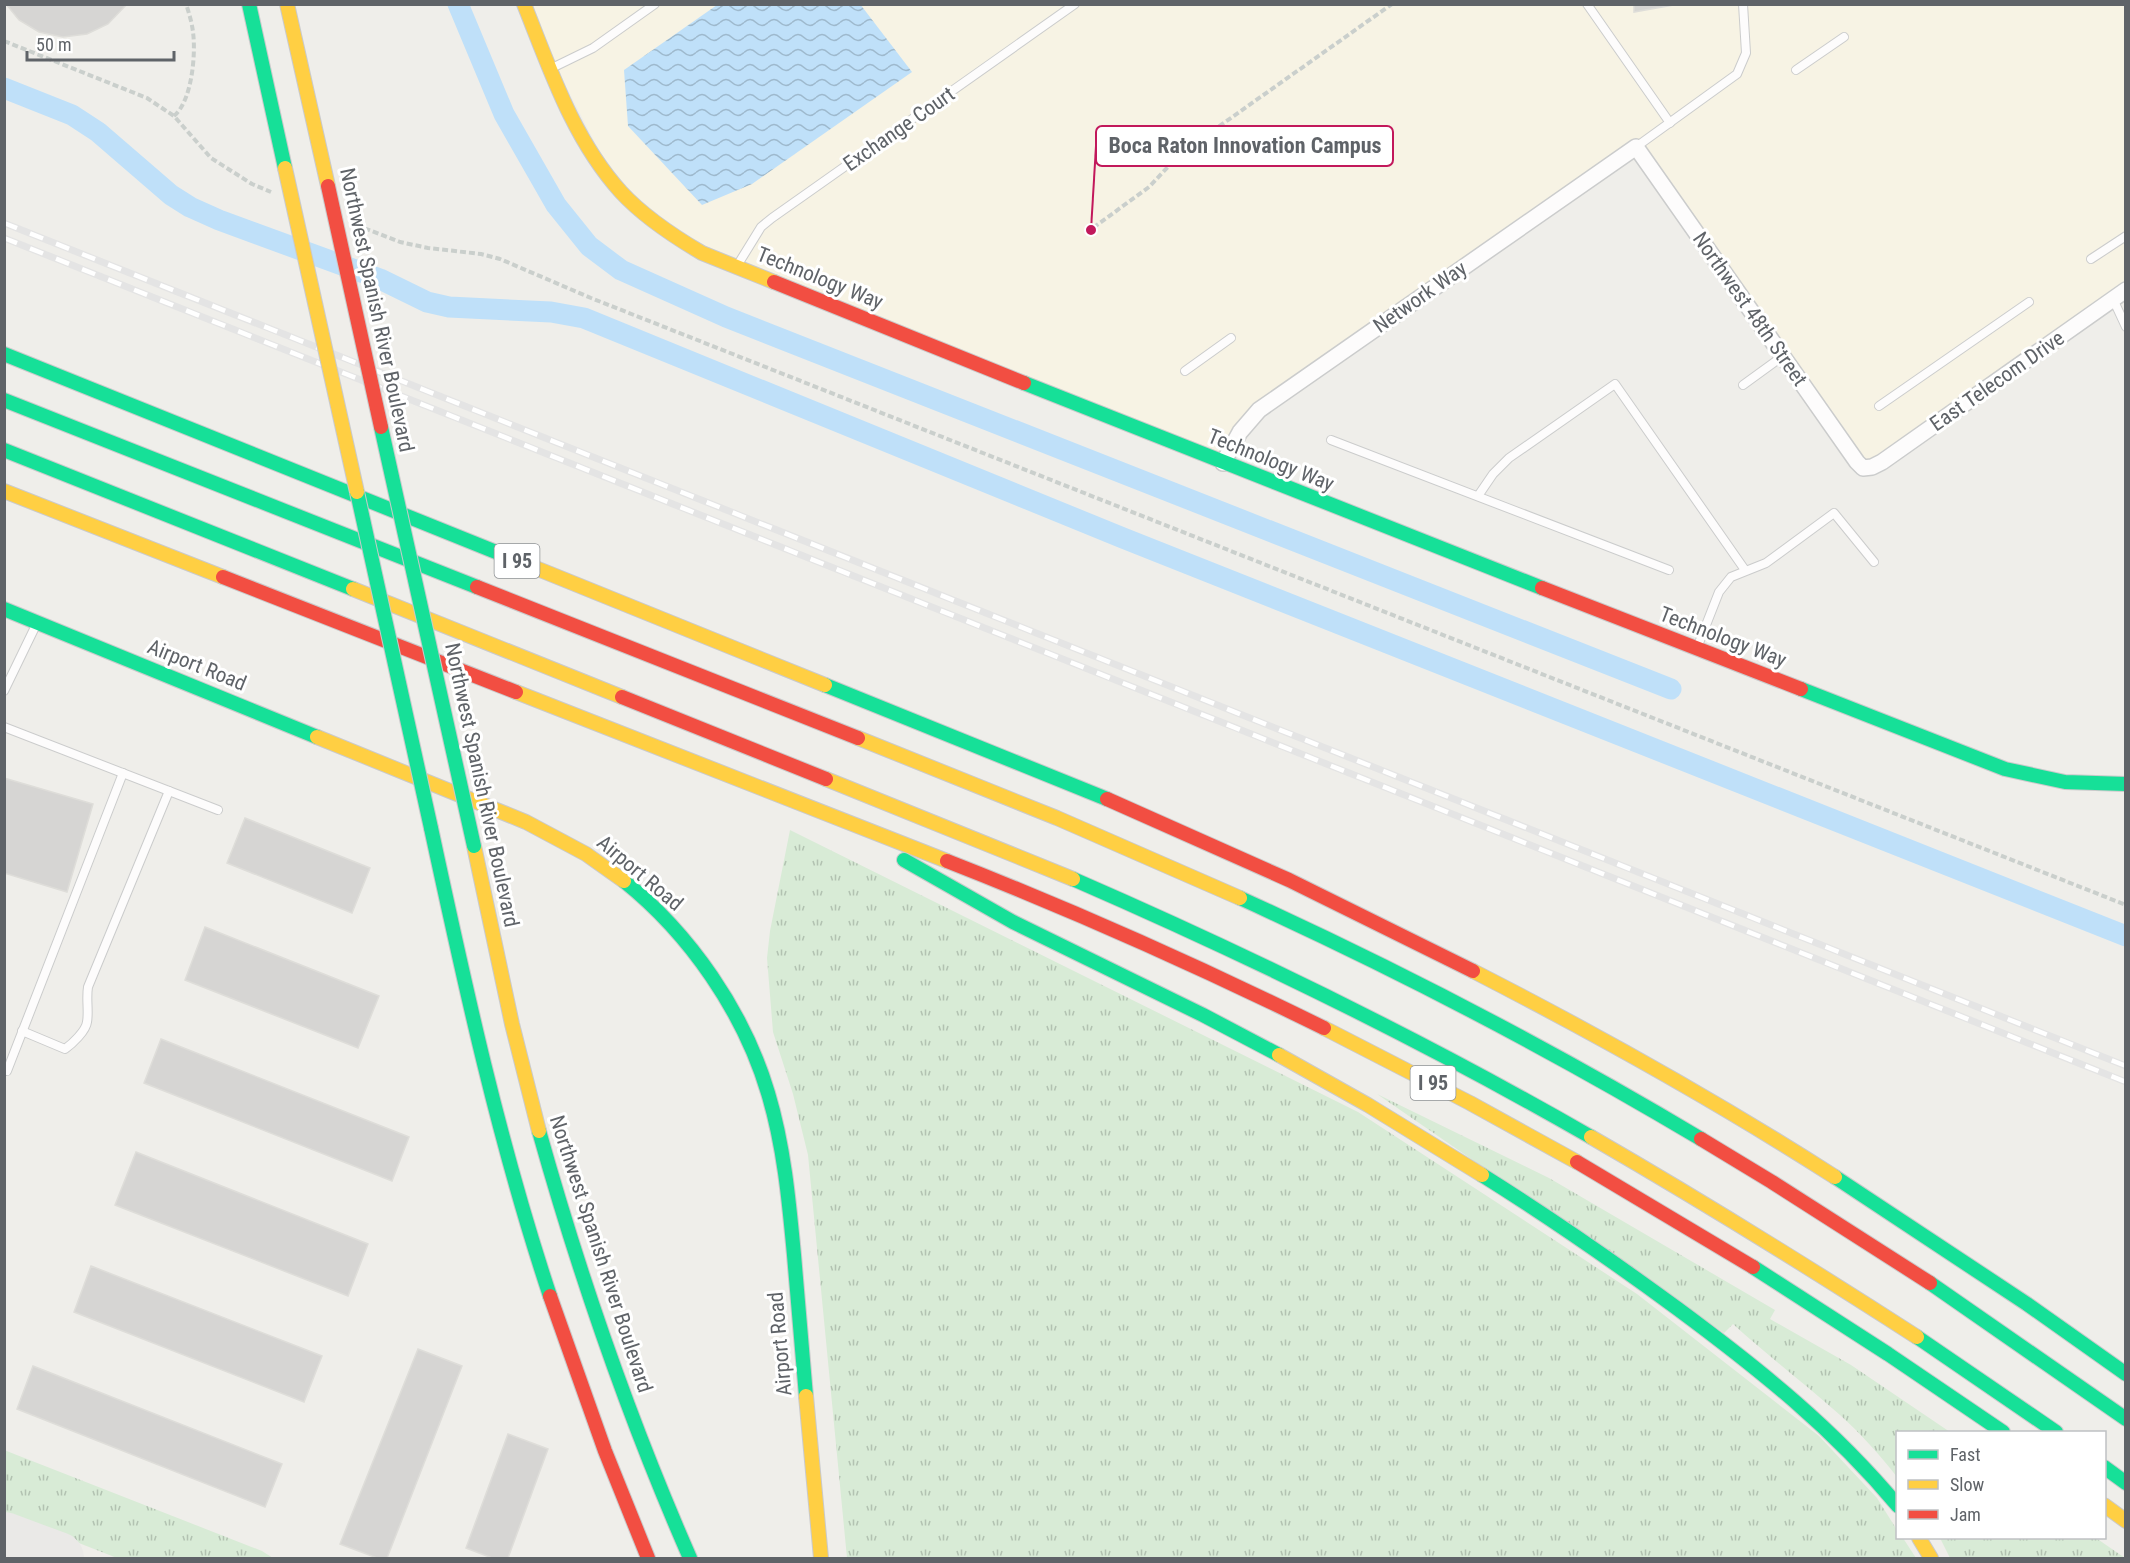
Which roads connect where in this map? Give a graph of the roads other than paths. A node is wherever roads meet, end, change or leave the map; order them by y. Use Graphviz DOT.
graph roads {
  1 [pos="249,4"];
  2 [pos="287,4"];
  3 [pos="524,4"];
  4 [pos="655,4"];
  5 [pos="1075,4"];
  6 [pos="1587,4"];
  7 [pos="1743,4"];
  8 [pos="1844,36"];
  9 [pos="551,69"];
  10 [pos="1796,70"];
  11 [pos="1670,123"];
  12 [pos="1636,147"];
  13 [pos="2126,236"];
  14 [pos="2091,259"];
  15 [pos="736,267"];
  16 [pos="2120,295"];
  17 [pos="2030,302"];
  18 [pos="2126,327"];
  19 [pos="1231,338"];
  20 [pos="4,354"];
  21 [pos="1783,356"];
  22 [pos="1185,371"];
  23 [pos="1743,385"];
  24 [pos="4,400"];
  25 [pos="1879,406"];
  26 [pos="1331,440"];
  27 [pos="4,450"];
  28 [pos="1223,463"];
  29 [pos="1867,468"];
  30 [pos="4,491"];
  31 [pos="1478,496"];
  32 [pos="1874,562"];
  33 [pos="1669,570"];
  34 [pos="1745,570"];
  35 [pos="4,609"];
  36 [pos="37,622"];
  37 [pos="1696,650"];
  38 [pos="4,691"];
  39 [pos="4,727"];
  40 [pos="123,773"];
  41 [pos="2126,784"];
  42 [pos="169,791"];
  43 [pos="218,810"];
  44 [pos="821,813"];
  45 [pos="22,1031"];
  46 [pos="7,1071"];
  47 [pos="2126,1374"];
  48 [pos="2126,1419"];
  49 [pos="2002,1431"];
  50 [pos="2055,1431"];
  51 [pos="2106,1468"];
  52 [pos="2126,1483"];
  53 [pos="1896,1504"];
  54 [pos="2106,1506"];
  55 [pos="2126,1521"];
  56 [pos="1920,1539"];
  57 [pos="648,1558"];
  58 [pos="690,1558"];
  59 [pos="821,1558"];
  60 [pos="1931,1558"];
  1 -- 57 [label="main road, bridge"];
  2 -- 58 [label="main road, Northwest Spanish River Boulevard, bridge"];
  3 -- 9 [label="main road, Technology Way"];
  4 -- 9 [label="lane"];
  5 -- 15 [label="lane, Exchange Court"];
  6 -- 11 [label="lane"];
  7 -- 11 [label="lane"];
  8 -- 10 [label="lane"];
  9 -- 15 [label="main road, Technology Way"];
  11 -- 12 [label="lane"];
  12 -- 21 [label="street, Northwest 48th Street"];
  12 -- 28 [label="street, Network Way"];
  13 -- 14 [label="lane"];
  15 -- 28 [label="main road, Technology Way"];
  16 -- 18 [label="lane"];
  16 -- 29 [label="street, East Telecom Drive"];
  17 -- 25 [label="lane"];
  19 -- 22 [label="lane"];
  20 -- 47 [label="main road, I 95"];
  21 -- 23 [label="lane"];
  21 -- 29 [label="street, Northwest 48th Street"];
  24 -- 48 [label="main road"];
  26 -- 31 [label="lane"];
  27 -- 50 [label="main road"];
  28 -- 37 [label="main road, Technology Way"];
  30 -- 44 [label="main road, I 95"];
  31 -- 33 [label="lane"];
  31 -- 34 [label="lane"];
  32 -- 34 [label="lane"];
  34 -- 37 [label="lane"];
  35 -- 36 [label="main road, Airport Road"];
  36 -- 38 [label="lane"];
  36 -- 59 [label="main road, Airport Road"];
  37 -- 41 [label="main road, Technology Way"];
  39 -- 40 [label="lane"];
  40 -- 42 [label="lane"];
  40 -- 45 [label="lane"];
  42 -- 43 [label="lane"];
  42 -- 45 [label="lane"];
  44 -- 49 [label="main road, I 95"];
  44 -- 53 [label="main road"];
  45 -- 46 [label="lane"];
  51 -- 52 [label="main road"];
  54 -- 55 [label="main road"];
  56 -- 60 [label="main road"];
}
